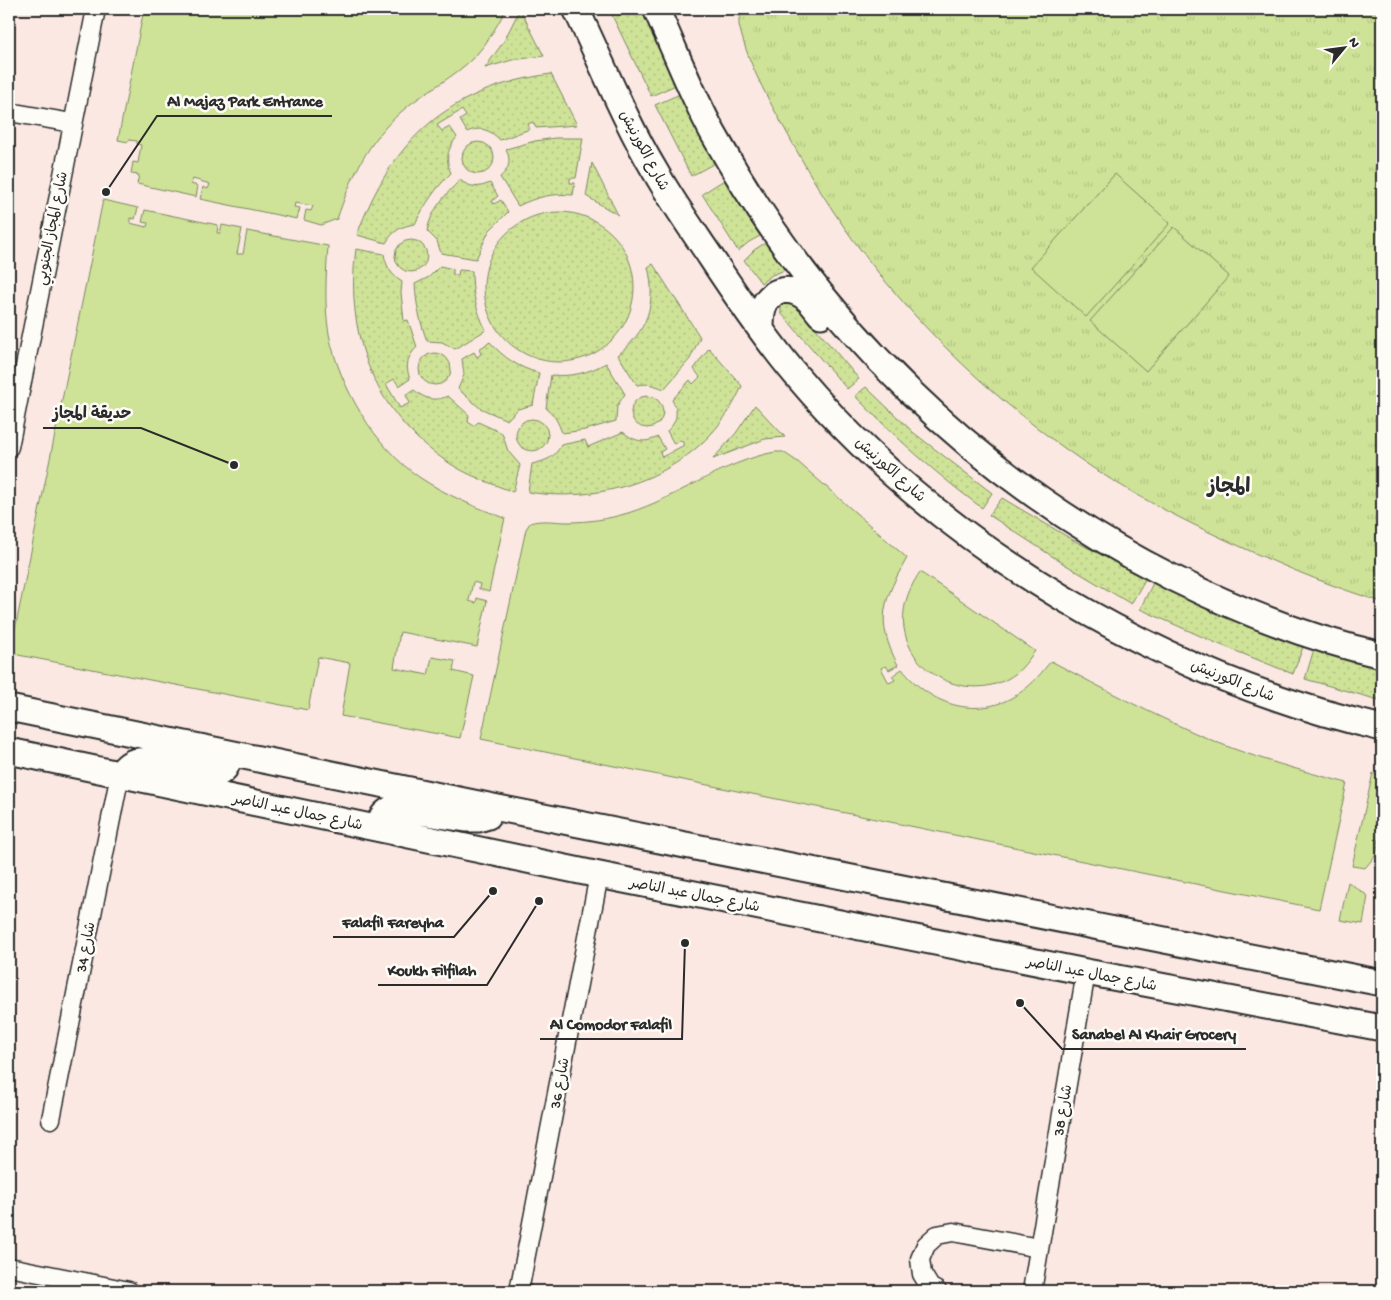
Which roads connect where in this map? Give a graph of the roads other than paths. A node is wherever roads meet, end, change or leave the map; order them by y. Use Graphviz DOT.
graph roads {
  1 [pos="96,9"];
  2 [pos="576,9"];
  3 [pos="656,9"];
  4 [pos="9,112"];
  5 [pos="72,123"];
  6 [pos="761,329"];
  7 [pos="884,367"];
  8 [pos="9,447"];
  9 [pos="1382,656"];
  10 [pos="9,708"];
  11 [pos="1382,728"];
  12 [pos="9,751"];
  13 [pos="228,753"];
  14 [pos="120,774"];
  15 [pos="498,808"];
  16 [pos="379,828"];
  17 [pos="599,874"];
  18 [pos="1086,972"];
  19 [pos="1382,983"];
  20 [pos="1382,1028"];
  21 [pos="51,1119"];
  22 [pos="1039,1248"];
  23 [pos="9,1267"];
  24 [pos="129,1291"];
  25 [pos="519,1291"];
  26 [pos="937,1291"];
  27 [pos="1032,1291"];
  1 -- 5 [label="street, شارع المجاز الجنوبي"];
  2 -- 6 [label="street, شارع الكورنيش"];
  3 -- 7 [label="street"];
  4 -- 5 [label="street"];
  5 -- 8 [label="street, شارع المجاز الجنوبي"];
  6 -- 7 [label="street"];
  6 -- 11 [label="street, شارع الكورنيش"];
  7 -- 9 [label="street"];
  10 -- 13 [label="street"];
  12 -- 14 [label="street, شارع جمال عبد الناصر"];
  13 -- 14 [label="street"];
  13 -- 15 [label="street"];
  14 -- 16 [label="street, شارع جمال عبد الناصر"];
  14 -- 21 [label="street, شارع 34"];
  15 -- 16 [label="street"];
  15 -- 19 [label="street"];
  16 -- 17 [label="street, شارع جمال عبد الناصر"];
  17 -- 18 [label="street, شارع جمال عبد الناصر"];
  17 -- 25 [label="street, شارع 36"];
  18 -- 20 [label="street, شارع جمال عبد الناصر"];
  18 -- 22 [label="street, شارع 38"];
  22 -- 26 [label="street"];
  22 -- 27 [label="street, شارع 38"];
  23 -- 24 [label="street"];
}
